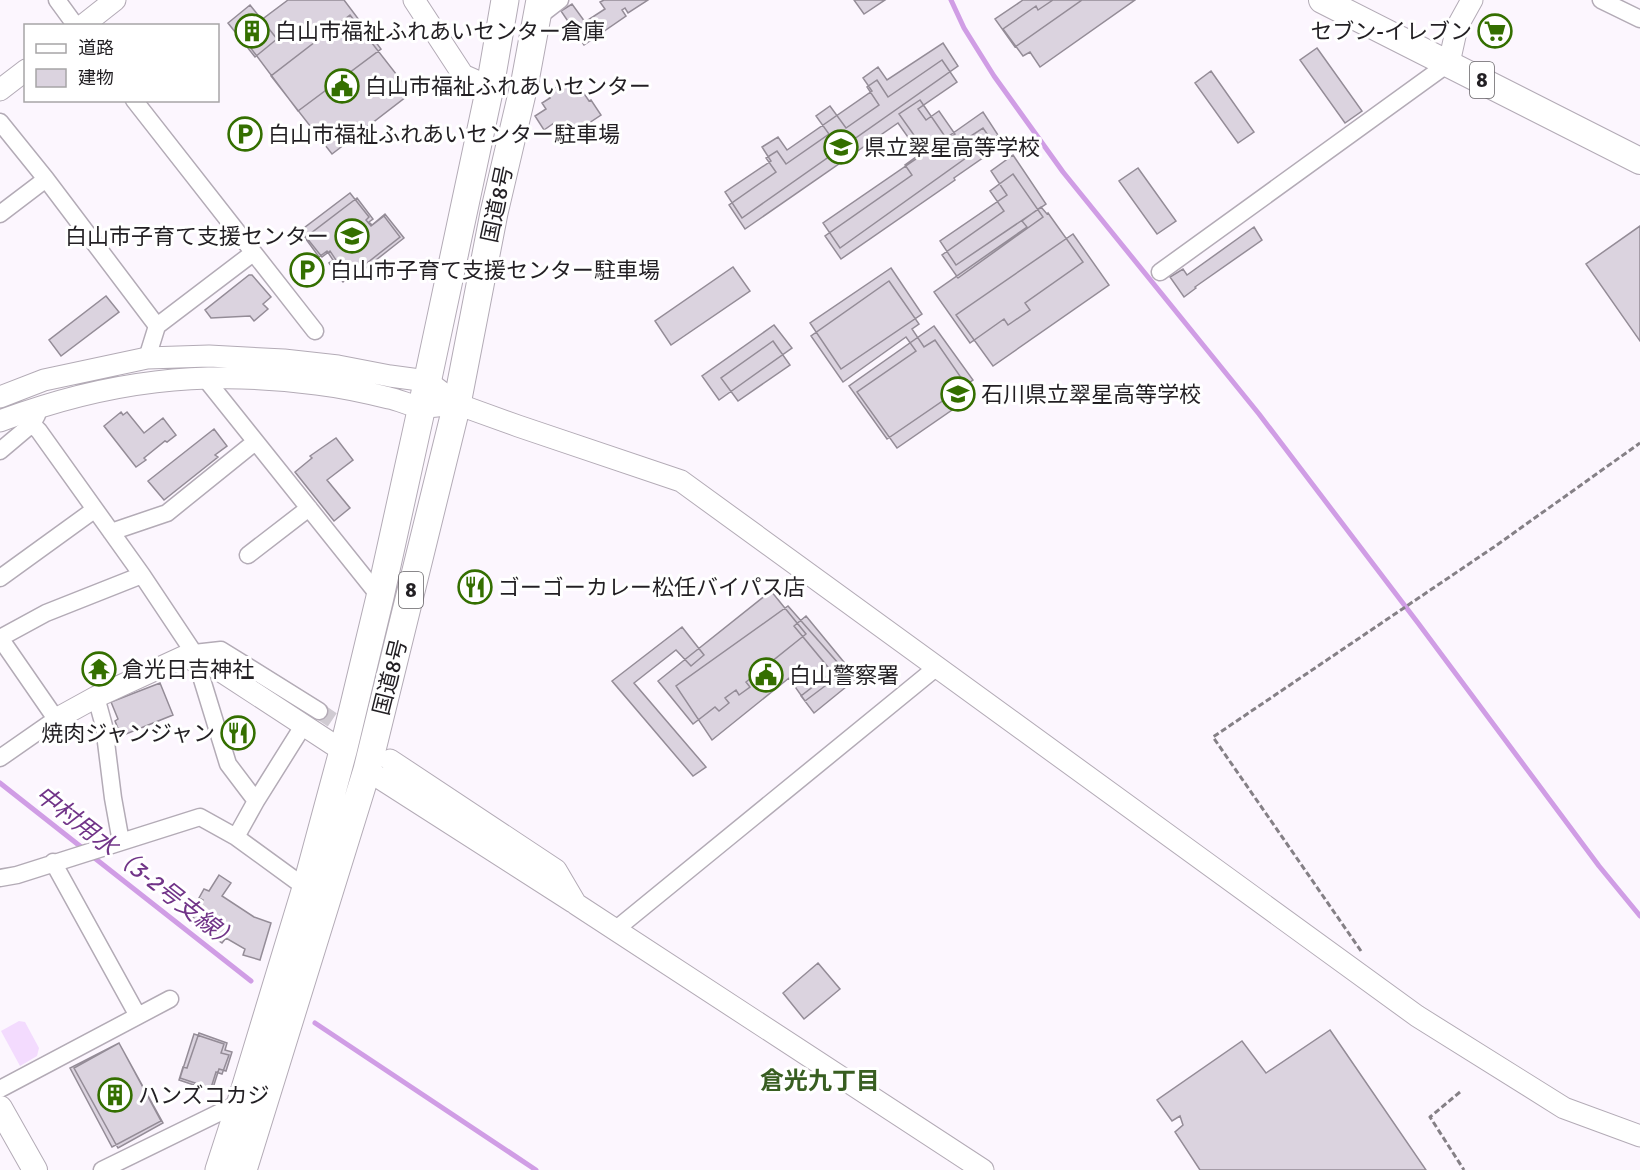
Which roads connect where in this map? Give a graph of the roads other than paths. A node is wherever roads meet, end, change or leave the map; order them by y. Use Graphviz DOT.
graph roads {
  1 [pos="57,0"];
  2 [pos="115,0"];
  3 [pos="414,0"];
  4 [pos="505,0"];
  5 [pos="560,0"];
  6 [pos="1322,0"];
  7 [pos="1472,0"];
  8 [pos="1601,0"];
  9 [pos="539,9"];
  10 [pos="1640,19"];
  11 [pos="75,24"];
  12 [pos="85,24"];
  13 [pos="1449,63"];
  14 [pos="24,72"];
  15 [pos="490,87"];
  16 [pos="0,90"];
  17 [pos="136,102"];
  18 [pos="0,122"];
  19 [pos="1640,161"];
  20 [pos="46,180"];
  21 [pos="0,214"];
  22 [pos="253,253"];
  23 [pos="1160,272"];
  24 [pos="157,326"];
  25 [pos="315,331"];
  26 [pos="147,357"];
  27 [pos="204,377"];
  28 [pos="424,394"];
  29 [pos="0,397"];
  30 [pos="457,404"];
  31 [pos="36,415"];
  32 [pos="0,421"];
  33 [pos="255,442"];
  34 [pos="0,451"];
  35 [pos="309,507"];
  36 [pos="94,510"];
  37 [pos="111,532"];
  38 [pos="248,555"];
  39 [pos="142,575"];
  40 [pos="0,578"];
  41 [pos="380,597"];
  42 [pos="0,638"];
  43 [pos="191,657"];
  44 [pos="937,667"];
  45 [pos="96,698"];
  46 [pos="311,718"];
  47 [pos="56,719"];
  48 [pos="343,751"];
  49 [pos="0,758"];
  50 [pos="379,765"];
  51 [pos="256,801"];
  52 [pos="236,837"];
  53 [pos="121,842"];
  54 [pos="53,862"];
  55 [pos="0,878"];
  56 [pos="306,888"];
  57 [pos="615,930"];
  58 [pos="170,999"];
  59 [pos="138,1016"];
  60 [pos="0,1089"];
  61 [pos="242,1102"];
  62 [pos="2,1117"];
  63 [pos="1640,1136"];
  64 [pos="34,1170"];
  65 [pos="102,1170"];
  66 [pos="219,1170"];
  67 [pos="243,1170"];
  68 [pos="983,1170"];
  1 -- 11 [label="street"];
  2 -- 12 [label="street"];
  3 -- 15 [label="street"];
  4 -- 15 [label="highway, 国道8号 / 8"];
  5 -- 9 [label="street"];
  6 -- 13 [label="main road, 8"];
  7 -- 13 [label="street"];
  8 -- 10 [label="street"];
  9 -- 30 [label="highway, 国道8号 / 8"];
  13 -- 19 [label="main road, 8"];
  13 -- 23 [label="street"];
  14 -- 16 [label="street"];
  15 -- 28 [label="highway, 国道8号 / 8"];
  17 -- 22 [label="street"];
  18 -- 20 [label="street"];
  20 -- 21 [label="street"];
  20 -- 24 [label="street"];
  22 -- 24 [label="street"];
  22 -- 25 [label="street"];
  24 -- 26 [label="street"];
  26 -- 28 [label="street"];
  26 -- 29 [label="street"];
  27 -- 28 [label="street"];
  27 -- 31 [label="street"];
  27 -- 33 [label="street"];
  28 -- 30 [label="street"];
  28 -- 41 [label="highway, 国道8号 / 8"];
  30 -- 44 [label="street"];
  30 -- 50 [label="highway, 国道8号 / 8"];
  31 -- 32 [label="street"];
  31 -- 34 [label="street"];
  31 -- 36 [label="street"];
  33 -- 35 [label="street"];
  33 -- 37 [label="street"];
  35 -- 38 [label="street"];
  35 -- 41 [label="street"];
  36 -- 37 [label="street"];
  36 -- 40 [label="street"];
  37 -- 39 [label="street"];
  39 -- 42 [label="street"];
  39 -- 43 [label="street"];
  41 -- 48 [label="highway, 国道8号 / 8"];
  42 -- 47 [label="street"];
  43 -- 45 [label="street"];
  43 -- 46 [label="street"];
  43 -- 51 [label="street"];
  44 -- 57 [label="street"];
  44 -- 63 [label="street"];
  45 -- 47 [label="street"];
  45 -- 53 [label="street"];
  46 -- 48 [label="street"];
  46 -- 51 [label="street"];
  47 -- 49 [label="street"];
  48 -- 56 [label="highway, 国道8号 / 8"];
  50 -- 57 [label="street"];
  50 -- 67 [label="highway, 国道8号 / 8"];
  51 -- 52 [label="street"];
  52 -- 53 [label="street"];
  52 -- 56 [label="street"];
  53 -- 54 [label="street"];
  54 -- 55 [label="street"];
  54 -- 59 [label="street"];
  56 -- 61 [label="highway, 国道8号 / 8"];
  57 -- 68 [label="street"];
  58 -- 59 [label="street"];
  59 -- 60 [label="street"];
  61 -- 65 [label="street"];
  61 -- 66 [label="highway, 国道8号 / 8"];
  62 -- 64 [label="main road"];
}
